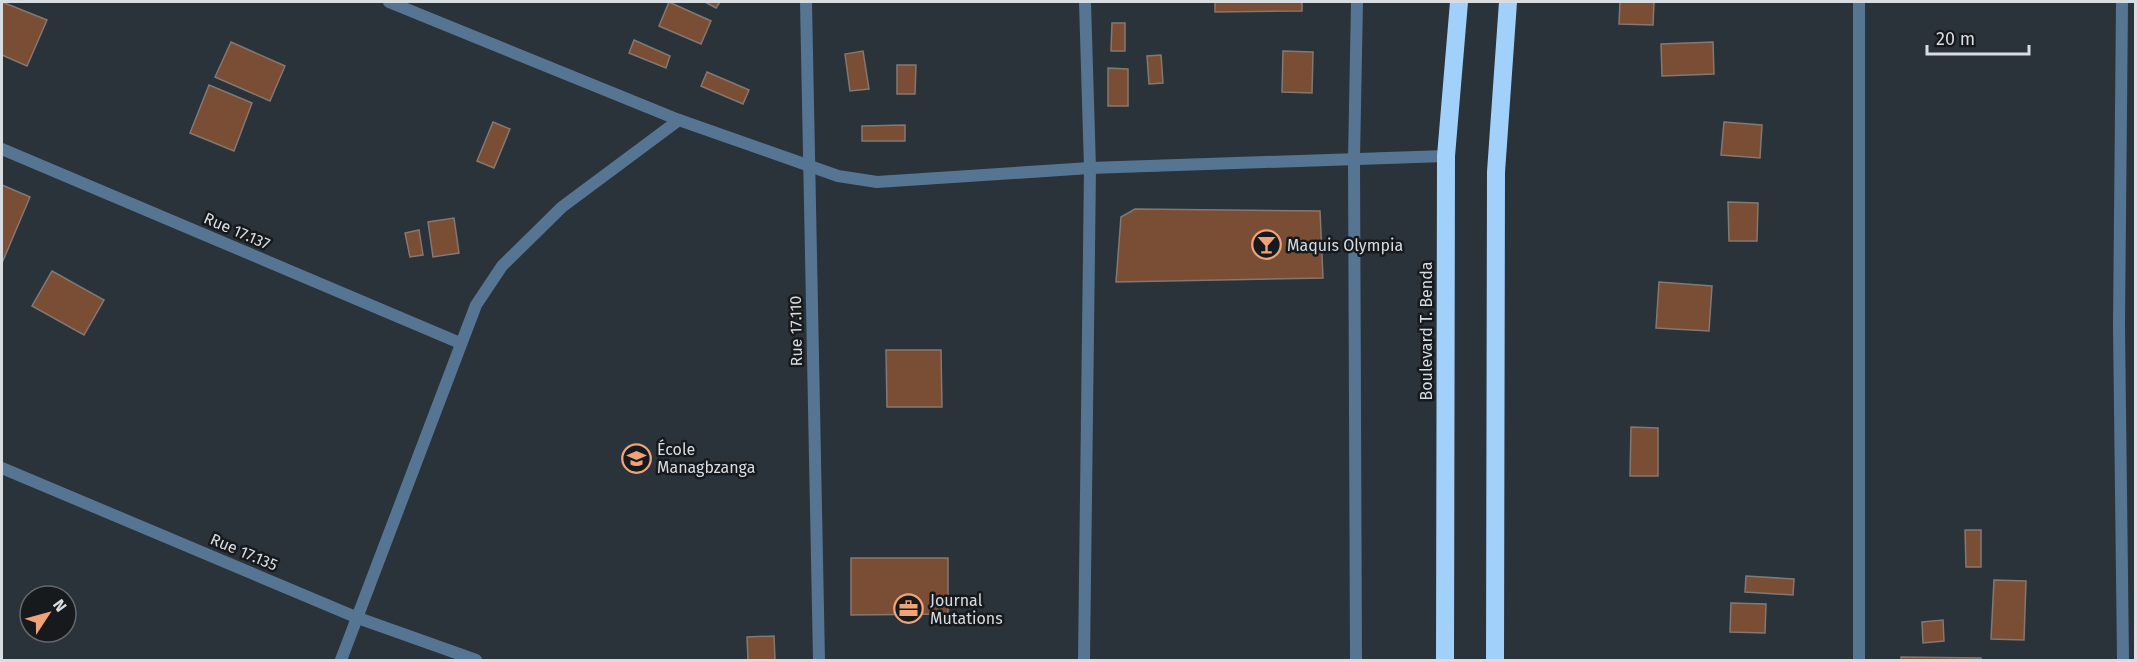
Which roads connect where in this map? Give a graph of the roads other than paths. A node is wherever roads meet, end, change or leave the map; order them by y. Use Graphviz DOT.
graph roads {
  1 [pos="389,2"];
  2 [pos="806,2"];
  3 [pos="1085,2"];
  4 [pos="1357,2"];
  5 [pos="1459,2"];
  6 [pos="1508,2"];
  7 [pos="1859,2"];
  8 [pos="2122,2"];
  9 [pos="679,120"];
  10 [pos="2,149"];
  11 [pos="1446,156"];
  12 [pos="1354,159"];
  13 [pos="808,164"];
  14 [pos="1090,168"];
  15 [pos="460,343"];
  16 [pos="2,468"];
  17 [pos="358,618"];
  18 [pos="341,660"];
  19 [pos="476,660"];
  20 [pos="819,660"];
  21 [pos="1084,660"];
  22 [pos="1356,660"];
  23 [pos="1445,660"];
  24 [pos="1495,660"];
  25 [pos="1859,660"];
  26 [pos="2123,660"];
  1 -- 9 [label="street"];
  2 -- 13 [label="street, Rue 17.110"];
  3 -- 14 [label="street"];
  4 -- 12 [label="street"];
  5 -- 11 [label="highway, Boulevard T. Benda"];
  6 -- 24 [label="highway"];
  7 -- 25 [label="street"];
  8 -- 26 [label="street"];
  9 -- 13 [label="street"];
  9 -- 15 [label="street"];
  10 -- 15 [label="street, Rue 17.137"];
  11 -- 12 [label="street"];
  11 -- 23 [label="highway, Boulevard T. Benda"];
  12 -- 14 [label="street"];
  12 -- 22 [label="street"];
  13 -- 14 [label="street"];
  13 -- 20 [label="street, Rue 17.110"];
  14 -- 21 [label="street"];
  15 -- 17 [label="street"];
  16 -- 17 [label="street, Rue 17.135"];
  17 -- 18 [label="street"];
  17 -- 19 [label="street, Rue 17.135"];
}
